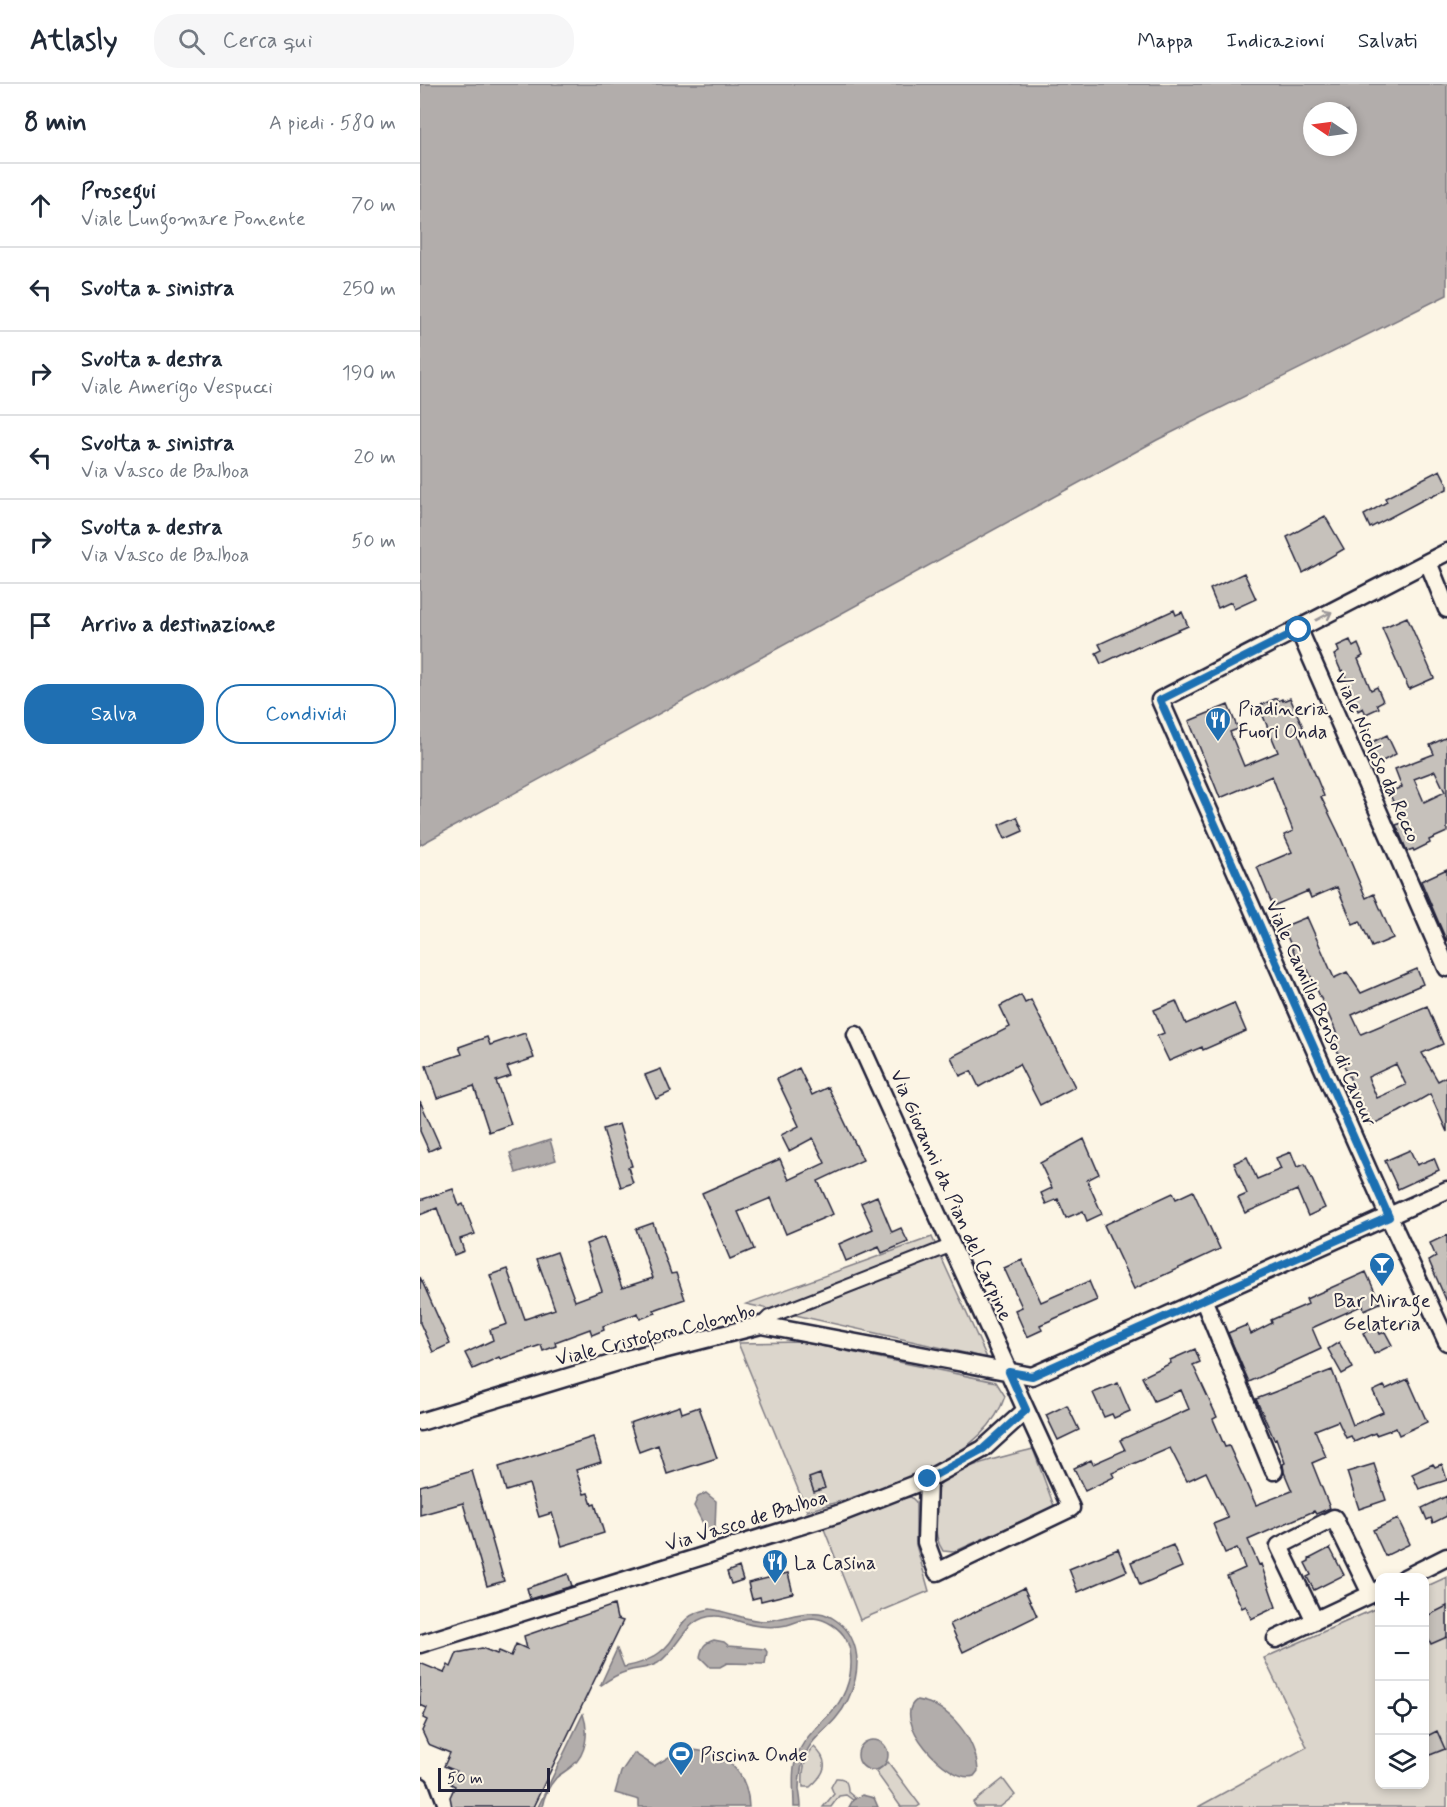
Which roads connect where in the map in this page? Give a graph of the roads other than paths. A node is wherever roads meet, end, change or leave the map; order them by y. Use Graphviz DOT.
graph roads {
  1 [pos="1447,552"];
  2 [pos="1428,562"];
  3 [pos="1447,609"];
  4 [pos="1299,630"];
  5 [pos="1447,968"];
  6 [pos="856,1035"];
  7 [pos="1447,1190"];
  8 [pos="1389,1217"];
  9 [pos="951,1246"];
  10 [pos="1204,1301"];
  11 [pos="761,1325"];
  12 [pos="1447,1342"];
  13 [pos="1009,1372"];
  14 [pos="1026,1410"];
  15 [pos="420,1422"];
  16 [pos="1274,1471"];
  17 [pos="928,1479"];
  18 [pos="1447,1557"];
  19 [pos="1415,1573"];
  20 [pos="1375,1592"];
  21 [pos="1315,1621"];
  22 [pos="1276,1639"];
  23 [pos="420,1644"];
  24 [pos="420,1786"];
  25 [pos="428,1807"];
  1 -- 2 [label="street"];
  2 -- 3 [label="street"];
  4 -- 2 [label="street, one-way"];
  4 -- 5 [label="street, Viale Nicoloso da Recco"];
  4 -- 8 [label="street, Viale Camillo Benso di Cavour"];
  6 -- 9 [label="street, Via Giovanni da Pian del Carpine"];
  7 -- 8 [label="street, Viale Cristoforo Colombo"];
  8 -- 10 [label="street, Viale Cristoforo Colombo"];
  8 -- 12 [label="street, Viale Camillo Benso di Cavour"];
  9 -- 11 [label="street"];
  9 -- 13 [label="street, Via Giovanni da Pian del Carpine"];
  10 -- 13 [label="street, Viale Cristoforo Colombo"];
  10 -- 16 [label="street"];
  11 -- 13 [label="street, Viale Cristoforo Colombo"];
  11 -- 15 [label="street, Viale Cristoforo Colombo"];
  13 -- 14 [label="street"];
  14 -- 17 [label="street, Via Vasco de Balboa"];
  14 -- 17 [label="street"];
  17 -- 23 [label="street, Via Vasco de Balboa"];
  18 -- 19 [label="street"];
  20 -- 21 [label="street"];
  20 -- 21 [label="street"];
  21 -- 22 [label="street"];
  24 -- 25 [label="street"];
}
